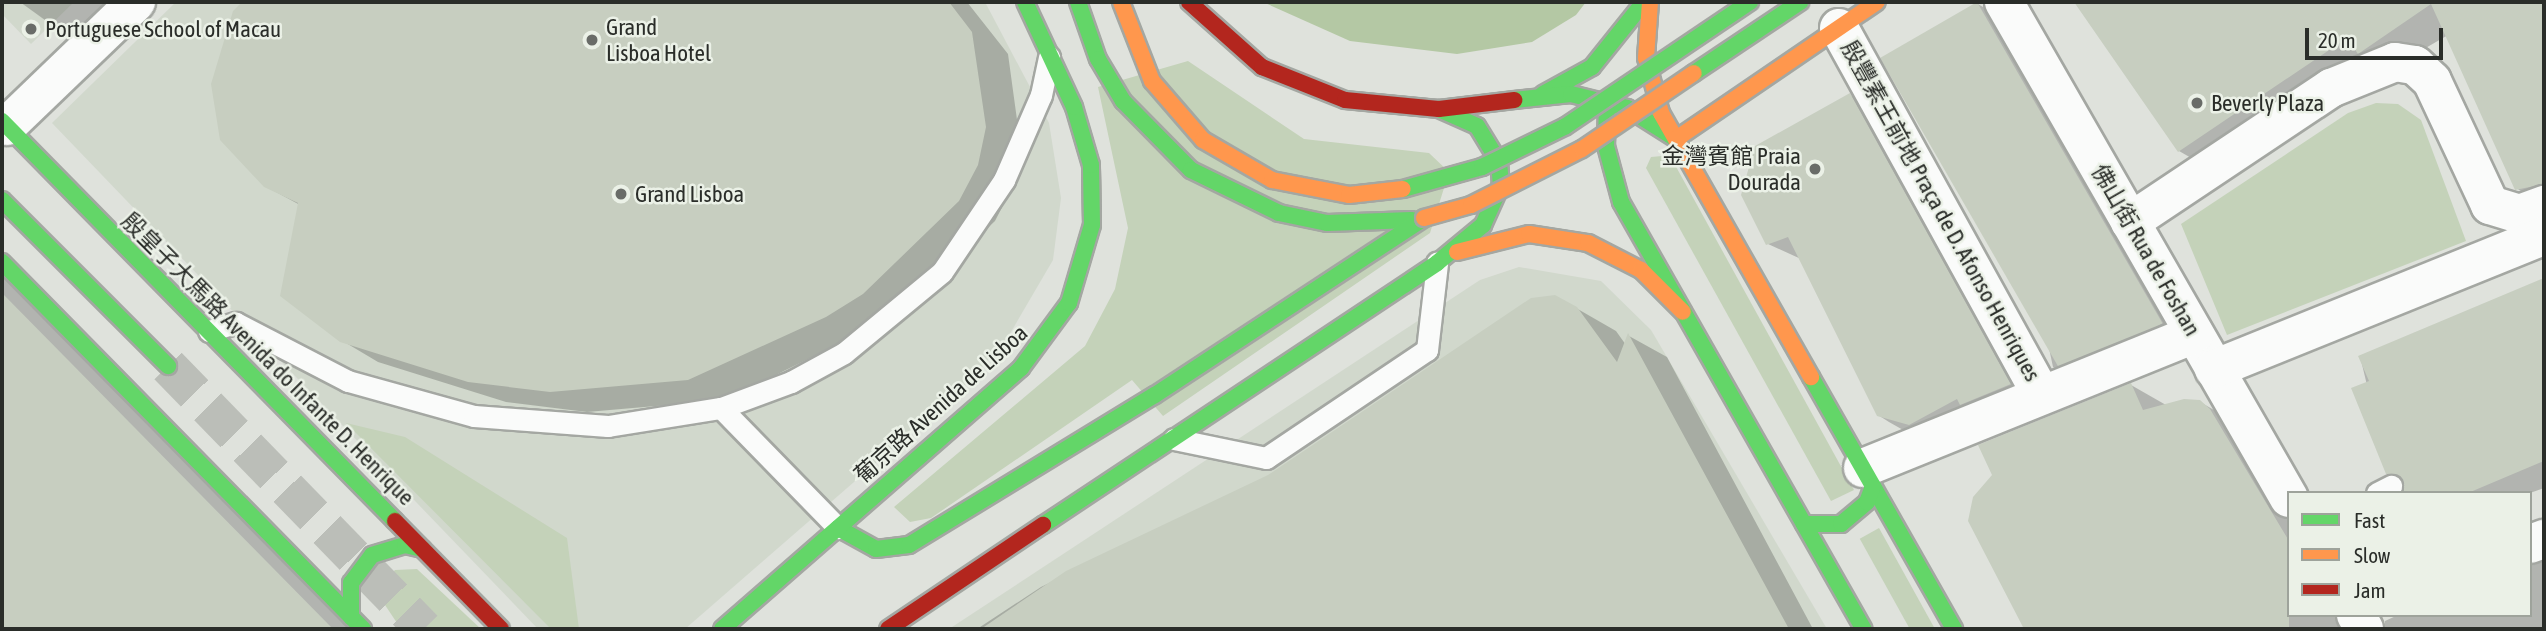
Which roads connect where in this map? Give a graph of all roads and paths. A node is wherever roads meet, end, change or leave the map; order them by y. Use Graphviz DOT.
graph roads {
  1 [pos="136,2"];
  2 [pos="1078,2"];
  3 [pos="1121,2"];
  4 [pos="1189,2"];
  5 [pos="1646,2"];
  6 [pos="1722,2"];
  7 [pos="1749,2"];
  8 [pos="1800,2"];
  9 [pos="1877,2"];
  10 [pos="2004,2"];
  11 [pos="1025,3"];
  12 [pos="1824,38"];
  13 [pos="1049,56"];
  14 [pos="1542,95"];
  15 [pos="1607,102"];
  16 [pos="1440,109"];
  17 [pos="5,124"];
  18 [pos="1676,139"];
  19 [pos="2,200"];
  20 [pos="2544,205"];
  21 [pos="1424,218"];
  22 [pos="2130,222"];
  23 [pos="2544,236"];
  24 [pos="1439,261"];
  25 [pos="2,262"];
  26 [pos="1683,312"];
  27 [pos="209,331"];
  28 [pos="2194,334"];
  29 [pos="168,366"];
  30 [pos="2214,369"];
  31 [pos="1156,395"];
  32 [pos="2042,395"];
  33 [pos="721,408"];
  34 [pos="1173,439"];
  35 [pos="1096,454"];
  36 [pos="1868,477"];
  37 [pos="1056,492"];
  38 [pos="2287,495"];
  39 [pos="1804,524"];
  40 [pos="838,528"];
  41 [pos="423,549"];
  42 [pos="976,570"];
  43 [pos="351,617"];
  44 [pos="363,629"];
  45 [pos="501,629"];
  46 [pos="722,629"];
  47 [pos="888,629"];
  48 [pos="1864,629"];
  49 [pos="1954,629"];
  1 -- 17 [label="street"];
  2 -- 21 [label="main road"];
  3 -- 7 [label="main road, bridge"];
  4 -- 16 [label="main road"];
  5 -- 14 [label="main road"];
  5 -- 15 [label="main road"];
  5 -- 18 [label="main road"];
  6 -- 12 [label="main road"];
  8 -- 21 [label="main road, bridge"];
  9 -- 12 [label="main road"];
  10 -- 22 [label="street, 佛山街 Rua de Foshan"];
  11 -- 13 [label="main road, 葡京路 Avenida de Lisboa"];
  12 -- 18 [label="main road"];
  12 -- 32 [label="street, 殷豐素王前地 Praça de D. Afonso Henriques"];
  13 -- 33 [label="lane"];
  13 -- 40 [label="main road, 葡京路 Avenida de Lisboa"];
  14 -- 15 [label="main road"];
  14 -- 16 [label="main road"];
  15 -- 18 [label="main road"];
  15 -- 26 [label="main road"];
  16 -- 24 [label="main road"];
  17 -- 27 [label="main road, 殷皇子大馬路 Avenida do Infante D. Henrique"];
  18 -- 36 [label="main road"];
  19 -- 29 [label="main road"];
  20 -- 22 [label="street"];
  21 -- 31 [label="main road"];
  22 -- 28 [label="street, 佛山街 Rua de Foshan"];
  23 -- 30 [label="street"];
  24 -- 26 [label="main road"];
  24 -- 34 [label="main road"];
  24 -- 34 [label="lane"];
  25 -- 43 [label="main road"];
  26 -- 39 [label="main road"];
  27 -- 33 [label="lane"];
  27 -- 41 [label="main road, 殷皇子大馬路 Avenida do Infante D. Henrique"];
  28 -- 30 [label="street, 佛山街 Rua de Foshan"];
  28 -- 32 [label="street, 殷豐素王前地 Praça de D. Afonso Henriques"];
  30 -- 38 [label="street, 佛山街 Rua de Foshan"];
  31 -- 35 [label="main road"];
  31 -- 40 [label="main road"];
  32 -- 36 [label="street, 殷豐素王前地 Praça de D. Afonso Henriques"];
  33 -- 40 [label="lane"];
  34 -- 42 [label="main road"];
  36 -- 39 [label="main road"];
  36 -- 49 [label="main road"];
  37 -- 42 [label="main road"];
  39 -- 48 [label="main road"];
  40 -- 46 [label="main road, 葡京路 Avenida de Lisboa"];
  41 -- 43 [label="main road"];
  41 -- 45 [label="main road, 殷皇子大馬路 Avenida do Infante D. Henrique"];
  42 -- 47 [label="main road"];
  43 -- 44 [label="main road"];
}
